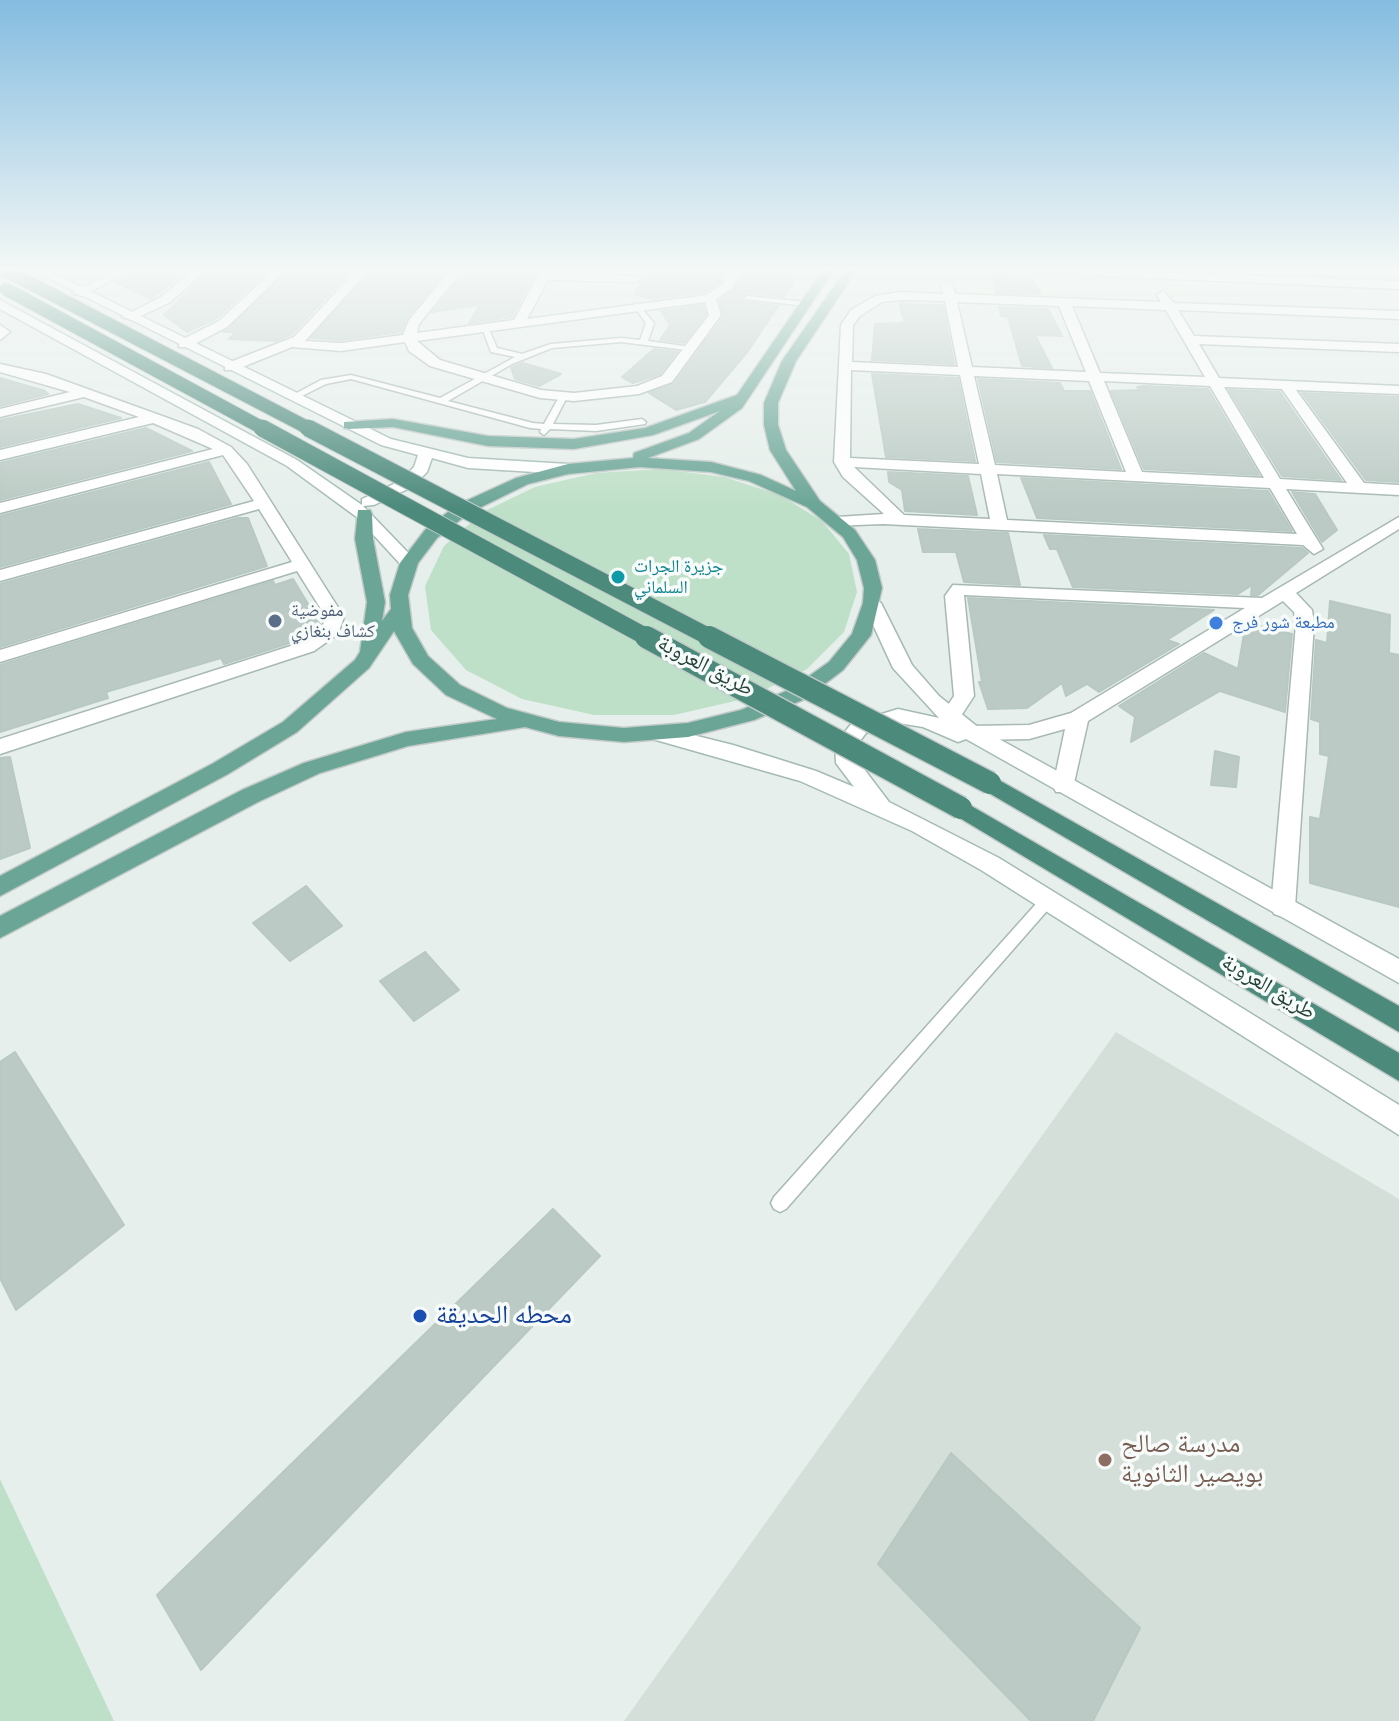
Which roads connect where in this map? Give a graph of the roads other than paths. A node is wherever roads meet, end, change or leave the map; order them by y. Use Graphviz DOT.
graph roads {
  1 [pos="82,348"];
  2 [pos="115,348"];
  3 [pos="155,348"];
  4 [pos="193,348"];
  5 [pos="282,348"];
  6 [pos="414,348"];
  7 [pos="493,348"];
  8 [pos="549,348"];
  9 [pos="687,348"];
  10 [pos="776,348"];
  11 [pos="798,348"];
  12 [pos="846,348"];
  13 [pos="961,348"];
  14 [pos="1081,348"];
  15 [pos="1194,348"];
  16 [pos="691,349"];
  17 [pos="520,356"];
  18 [pos="845,366"];
  19 [pos="230,367"];
  20 [pos="5,371"];
  21 [pos="966,371"];
  22 [pos="1092,377"];
  23 [pos="481,378"];
  24 [pos="1214,382"];
  25 [pos="1286,385"];
  26 [pos="1399,390"];
  27 [pos="85,393"];
  28 [pos="293,397"];
  29 [pos="563,397"];
  30 [pos="744,397"];
  31 [pos="441,401"];
  32 [pos="0,413"];
  33 [pos="154,418"];
  34 [pos="642,422"];
  35 [pos="349,425"];
  36 [pos="548,427"];
  37 [pos="534,445"];
  38 [pos="226,450"];
  39 [pos="426,454"];
  40 [pos="0,455"];
  41 [pos="842,462"];
  42 [pos="615,463"];
  43 [pos="568,469"];
  44 [pos="988,470"];
  45 [pos="1136,477"];
  46 [pos="1275,485"];
  47 [pos="1359,488"];
  48 [pos="1399,490"];
  49 [pos="264,503"];
  50 [pos="813,504"];
  51 [pos="0,508"];
  52 [pos="359,510"];
  53 [pos="899,519"];
  54 [pos="837,522"];
  55 [pos="1000,525"];
  56 [pos="1395,528"];
  57 [pos="1308,540"];
  58 [pos="1333,560"];
  59 [pos="409,563"];
  60 [pos="303,564"];
  61 [pos="0,576"];
  62 [pos="1283,591"];
  63 [pos="872,603"];
  64 [pos="1261,603"];
  65 [pos="399,611"];
  66 [pos="0,656"];
  67 [pos="362,664"];
  68 [pos="950,717"];
  69 [pos="1078,718"];
  70 [pos="529,722"];
  71 [pos="657,733"];
  72 [pos="971,733"];
  73 [pos="0,747"];
  74 [pos="995,748"];
  75 [pos="1064,786"];
  76 [pos="885,808"];
  77 [pos="0,887"];
  78 [pos="1048,900"];
  79 [pos="1283,907"];
  80 [pos="0,928"];
  81 [pos="1399,972"];
  82 [pos="1399,1020"];
  83 [pos="1399,1068"];
  84 [pos="1399,1121"];
  85 [pos="780,1203"];
  1 -- 52 [label="street"];
  2 -- 83 [label="highway, طريق العروبة, bridge"];
  3 -- 82 [label="highway, طريق العروبة, bridge"];
  4 -- 19 [label="street"];
  5 -- 19 [label="street"];
  6 -- 23 [label="street"];
  7 -- 17 [label="lane"];
  8 -- 17 [label="lane"];
  9 -- 16 [label="lane"];
  10 -- 30 [label="main road"];
  11 -- 50 [label="main road"];
  12 -- 18 [label="street"];
  13 -- 21 [label="street"];
  14 -- 22 [label="street"];
  15 -- 24 [label="street"];
  16 -- 29 [label="street"];
  17 -- 23 [label="lane"];
  18 -- 21 [label="street"];
  18 -- 41 [label="street"];
  19 -- 28 [label="street"];
  20 -- 27 [label="street"];
  21 -- 22 [label="street"];
  21 -- 44 [label="street"];
  22 -- 24 [label="street"];
  22 -- 45 [label="street"];
  23 -- 29 [label="street"];
  23 -- 31 [label="lane"];
  24 -- 25 [label="street"];
  24 -- 46 [label="street"];
  25 -- 26 [label="street"];
  25 -- 47 [label="street"];
  27 -- 32 [label="street"];
  27 -- 33 [label="street"];
  28 -- 31 [label="lane"];
  28 -- 35 [label="street"];
  29 -- 36 [label="lane"];
  30 -- 37 [label="main road"];
  30 -- 42 [label="main road"];
  31 -- 36 [label="lane"];
  33 -- 38 [label="street"];
  33 -- 40 [label="street"];
  34 -- 36 [label="lane"];
  35 -- 37 [label="main road"];
  35 -- 39 [label="street"];
  36 -- 37 [label="lane"];
  38 -- 49 [label="street"];
  38 -- 51 [label="street"];
  39 -- 43 [label="street"];
  39 -- 52 [label="street"];
  41 -- 44 [label="street"];
  41 -- 53 [label="street"];
  42 -- 43 [label="main road"];
  42 -- 50 [label="main road"];
  43 -- 59 [label="main road"];
  44 -- 45 [label="street"];
  44 -- 55 [label="street"];
  45 -- 46 [label="street"];
  46 -- 47 [label="street"];
  46 -- 57 [label="street"];
  47 -- 48 [label="street"];
  49 -- 60 [label="street"];
  49 -- 61 [label="street"];
  50 -- 54 [label="main road"];
  52 -- 59 [label="street"];
  52 -- 67 [label="main road"];
  53 -- 54 [label="street"];
  53 -- 55 [label="street"];
  54 -- 63 [label="main road"];
  55 -- 57 [label="street"];
  56 -- 58 [label="street"];
  57 -- 58 [label="street"];
  58 -- 62 [label="street"];
  59 -- 65 [label="main road"];
  60 -- 66 [label="street"];
  60 -- 73 [label="street"];
  62 -- 64 [label="street"];
  62 -- 79 [label="street"];
  63 -- 68 [label="street"];
  63 -- 71 [label="main road"];
  64 -- 68 [label="street"];
  64 -- 69 [label="street"];
  65 -- 67 [label="main road"];
  65 -- 70 [label="main road"];
  67 -- 77 [label="main road"];
  68 -- 72 [label="street"];
  69 -- 72 [label="street"];
  69 -- 75 [label="street"];
  70 -- 71 [label="main road"];
  70 -- 80 [label="main road"];
  71 -- 76 [label="street"];
  72 -- 74 [label="street"];
  74 -- 75 [label="street"];
  74 -- 76 [label="street"];
  75 -- 79 [label="street"];
  76 -- 78 [label="street"];
  78 -- 84 [label="street"];
  78 -- 85 [label="lane"];
  79 -- 81 [label="street"];
}
